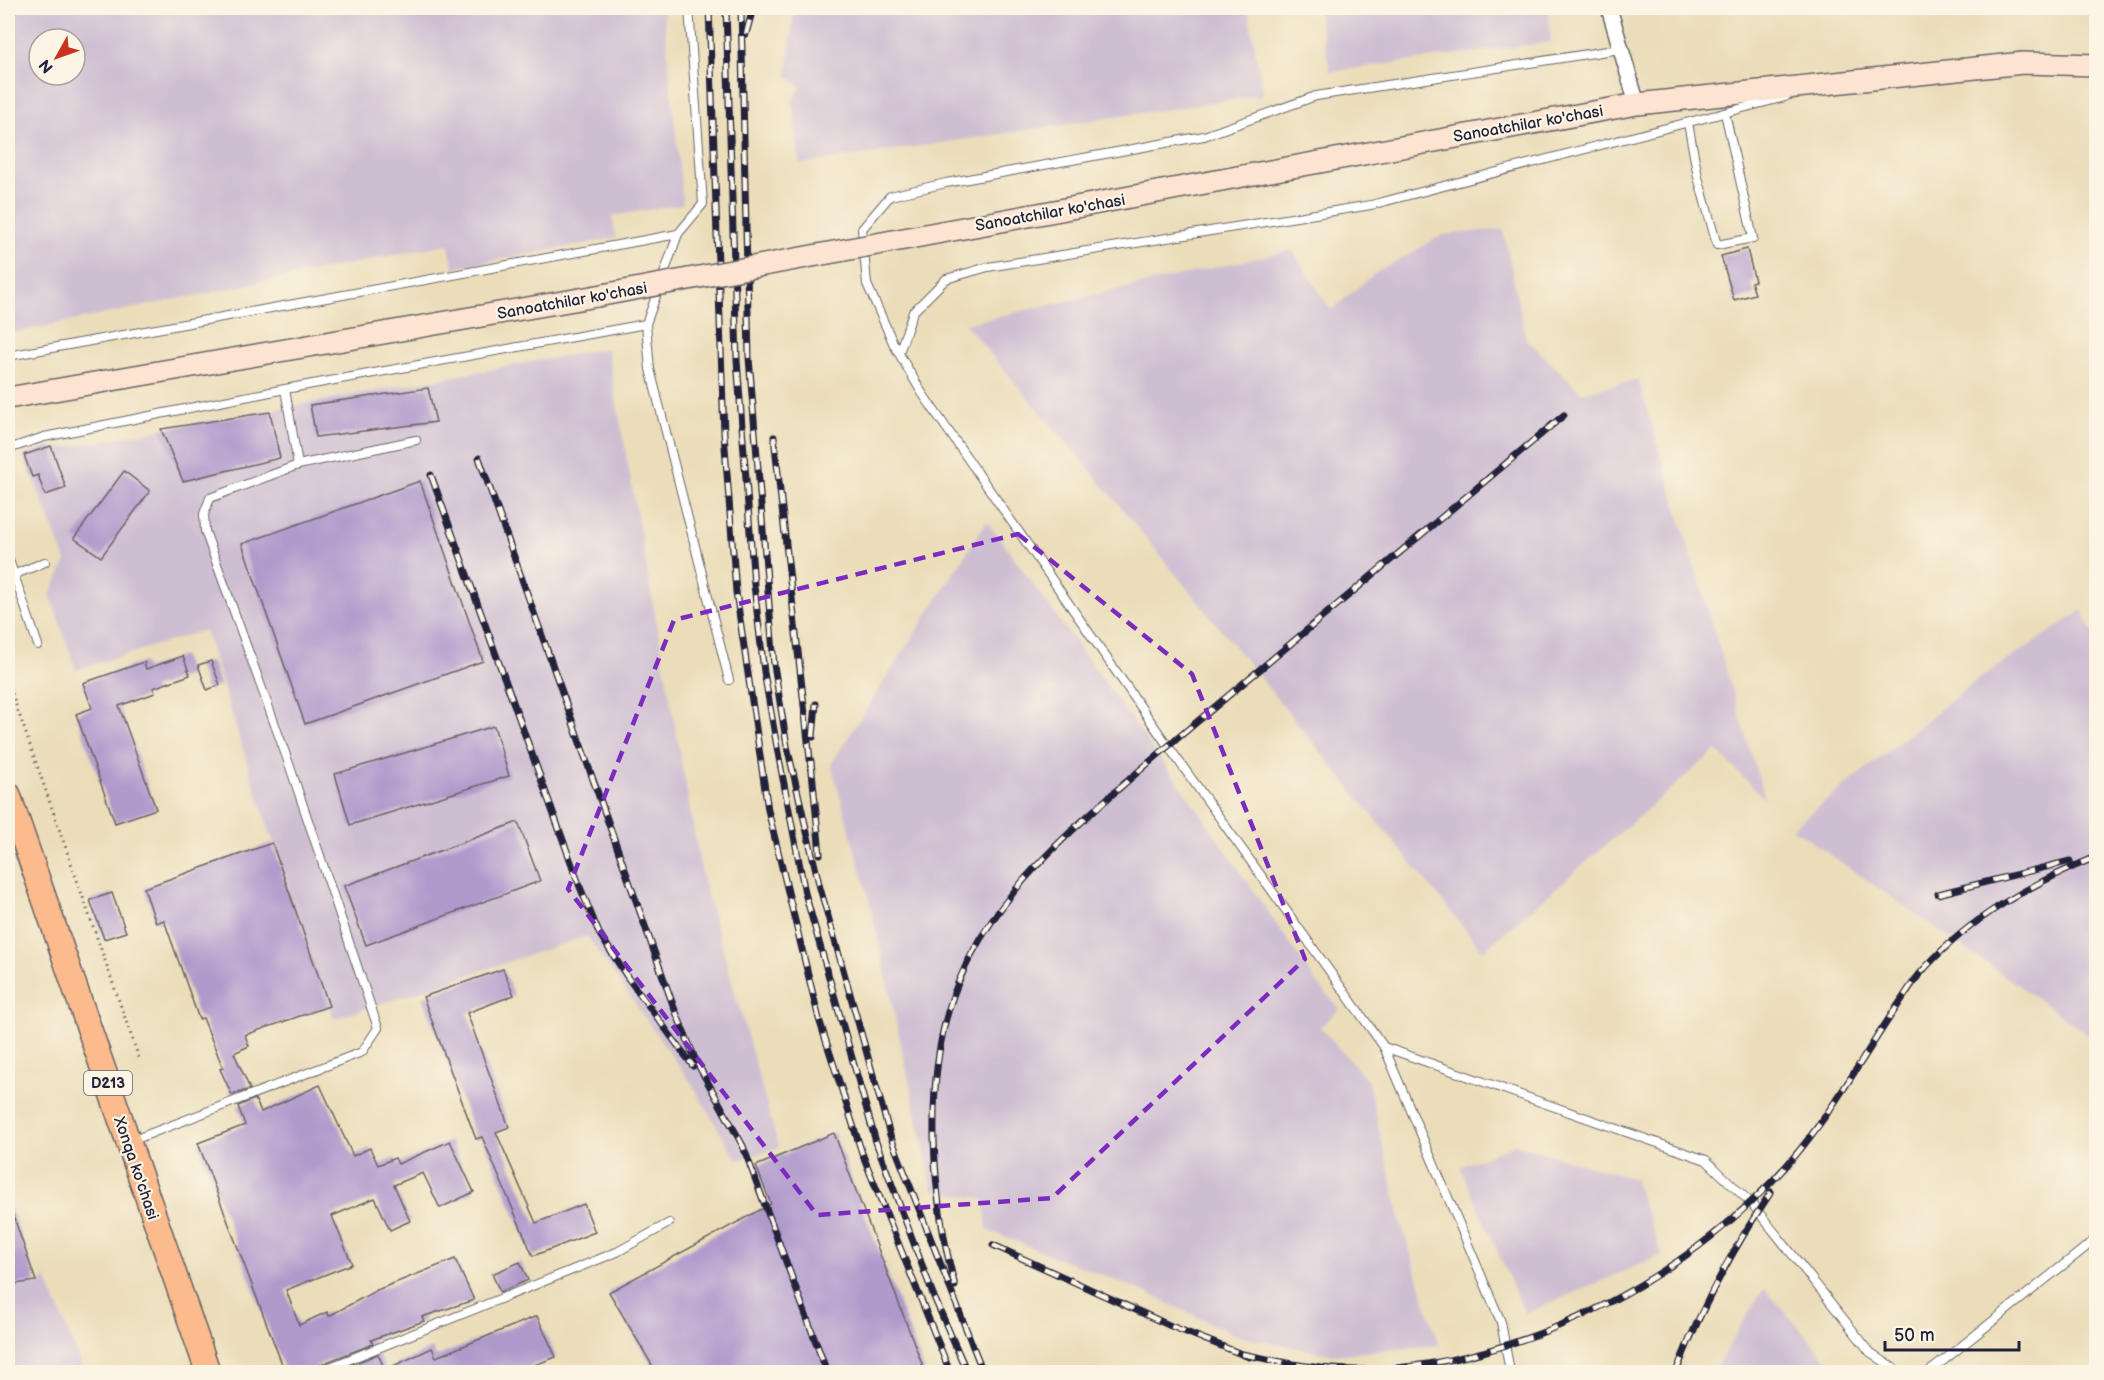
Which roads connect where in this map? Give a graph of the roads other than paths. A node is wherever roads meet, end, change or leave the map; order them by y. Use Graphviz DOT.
graph roads {
  1 [pos="689,8"];
  2 [pos="1609,8"];
  3 [pos="1620,49"];
  4 [pos="2097,65"];
  5 [pos="1855,79"];
  6 [pos="1637,104"];
  7 [pos="1725,113"];
  8 [pos="1688,123"];
  9 [pos="678,234"];
  10 [pos="646,324"];
  11 [pos="899,353"];
  12 [pos="8,356"];
  13 [pos="285,389"];
  14 [pos="8,398"];
  15 [pos="416,440"];
  16 [pos="8,449"];
  17 [pos="298,465"];
  18 [pos="8,557"];
  19 [pos="45,562"];
  20 [pos="10,575"];
  21 [pos="38,645"];
  22 [pos="729,680"];
  23 [pos="8,794"];
  24 [pos="1384,1047"];
  25 [pos="128,1142"];
  26 [pos="669,1222"];
  27 [pos="2097,1239"];
  28 [pos="208,1372"];
  29 [pos="318,1372"];
  30 [pos="1510,1372"];
  31 [pos="1899,1372"];
  32 [pos="1929,1372"];
  1 -- 9 [label="lane"];
  2 -- 3 [label="street"];
  3 -- 6 [label="street"];
  3 -- 11 [label="lane"];
  4 -- 5 [label="main road, Sanoatchilar ko'chasi"];
  5 -- 6 [label="main road, Sanoatchilar ko'chasi"];
  5 -- 7 [label="lane"];
  6 -- 14 [label="main road, Sanoatchilar ko'chasi, bridge"];
  7 -- 8 [label="lane"];
  7 -- 8 [label="lane"];
  8 -- 11 [label="lane"];
  9 -- 10 [label="lane"];
  9 -- 12 [label="lane"];
  10 -- 13 [label="lane"];
  10 -- 22 [label="lane"];
  11 -- 24 [label="lane"];
  13 -- 16 [label="lane"];
  13 -- 17 [label="lane"];
  15 -- 17 [label="lane"];
  17 -- 25 [label="lane"];
  18 -- 20 [label="lane"];
  19 -- 20 [label="lane"];
  20 -- 21 [label="lane"];
  23 -- 25 [label="main road, Xonqa ko'chasi / D213"];
  24 -- 30 [label="lane"];
  24 -- 31 [label="lane"];
  25 -- 28 [label="main road, Xonqa ko'chasi / D213"];
  26 -- 29 [label="lane"];
  27 -- 32 [label="lane"];
}
